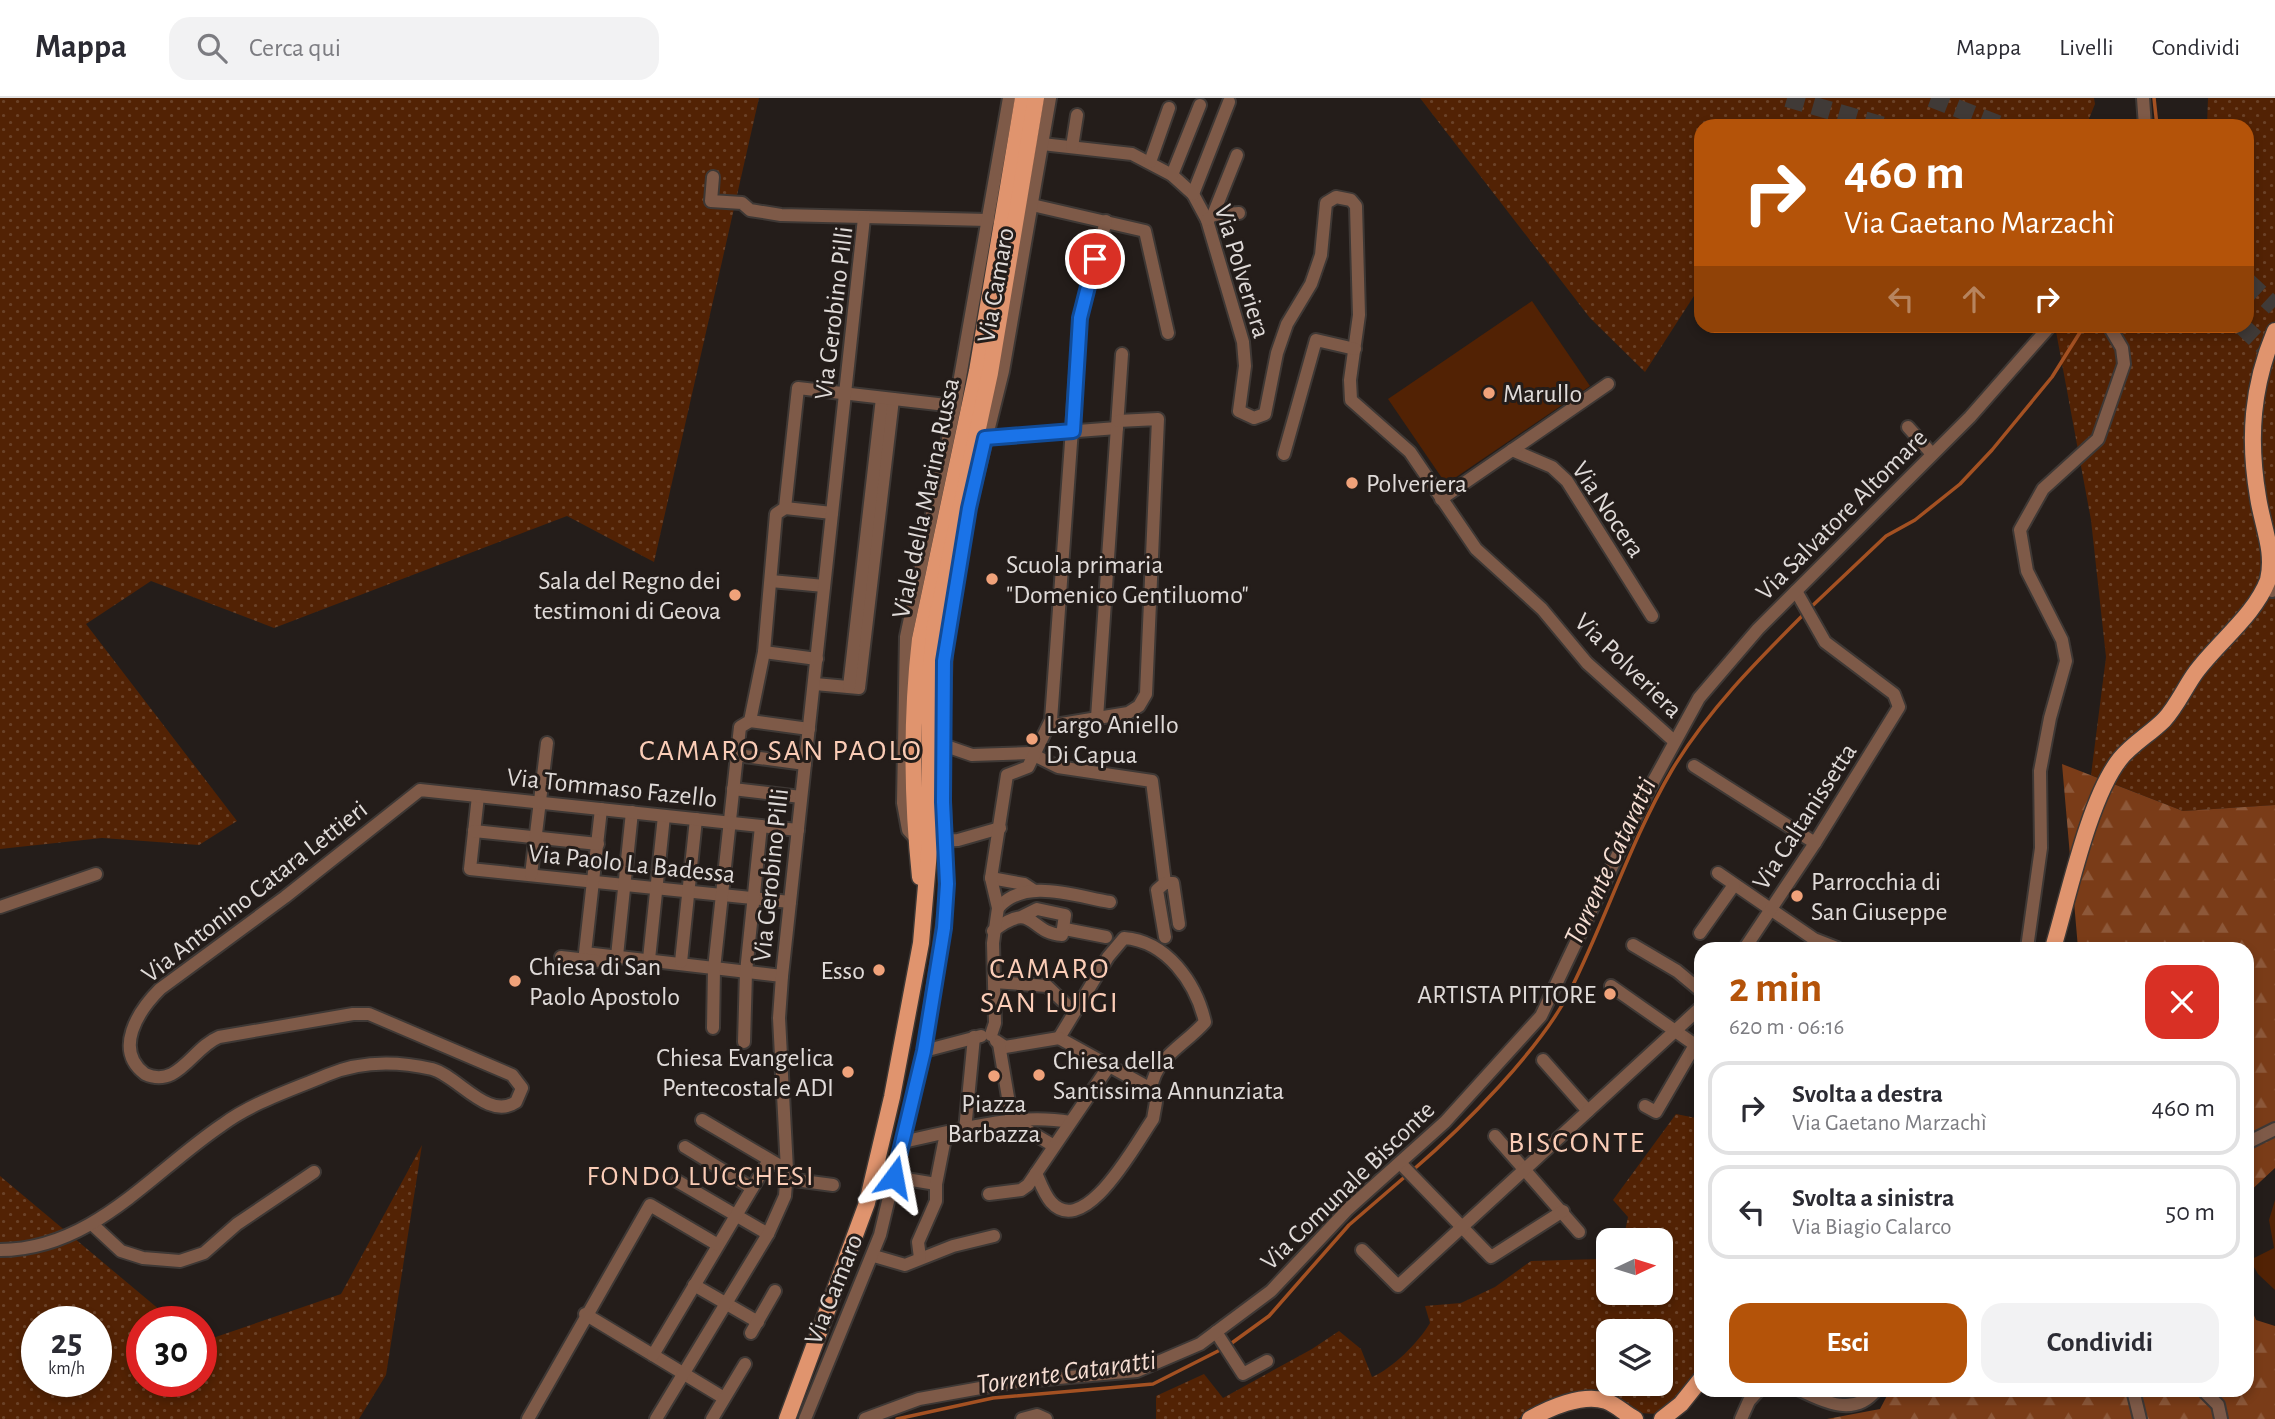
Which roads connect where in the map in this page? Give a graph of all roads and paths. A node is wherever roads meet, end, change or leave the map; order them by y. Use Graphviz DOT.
graph roads {
  1 [pos="1009,98"];
  2 [pos="1023,98"];
  3 [pos="1036,98"];
  4 [pos="1050,98"];
  5 [pos="2143,98"];
  6 [pos="1229,102"];
  7 [pos="1200,105"];
  8 [pos="1169,108"];
  9 [pos="1077,115"];
  10 [pos="2144,119"];
  11 [pos="1042,144"];
  12 [pos="1072,147"];
  13 [pos="1237,155"];
  14 [pos="1150,162"];
  15 [pos="1172,175"];
  16 [pos="713,177"];
  17 [pos="1193,194"];
  18 [pos="1032,205"];
  19 [pos="1239,213"];
  20 [pos="864,218"];
  21 [pos="1210,218"];
  22 [pos="988,220"];
  23 [pos="1105,221"];
  24 [pos="2275,331"];
  25 [pos="1168,333"];
  26 [pos="2044,333"];
  27 [pos="2113,333"];
  28 [pos="1355,349"];
  29 [pos="1122,354"];
  30 [pos="1608,384"];
  31 [pos="845,393"];
  32 [pos="888,398"];
  33 [pos="955,406"];
  34 [pos="1117,424"];
  35 [pos="1908,427"];
  36 [pos="1073,431"];
  37 [pos="985,438"];
  38 [pos="1512,450"];
  39 [pos="1284,454"];
  40 [pos="1932,454"];
  41 [pos="1441,499"];
  42 [pos="785,508"];
  43 [pos="832,513"];
  44 [pos="771,580"];
  45 [pos="824,586"];
  46 [pos="2270,586"];
  47 [pos="1799,597"];
  48 [pos="1652,616"];
  49 [pos="764,652"];
  50 [pos="817,659"];
  51 [pos="815,684"];
  52 [pos="1097,718"];
  53 [pos="750,721"];
  54 [pos="1053,723"];
  55 [pos="809,729"];
  56 [pos="1674,741"];
  57 [pos="547,743"];
  58 [pos="943,745"];
  59 [pos="737,755"];
  60 [pos="1037,755"];
  61 [pos="805,764"];
  62 [pos="1694,766"];
  63 [pos="733,789"];
  64 [pos="421,790"];
  65 [pos="478,796"];
  66 [pos="802,797"];
  67 [pos="539,803"];
  68 [pos="601,809"];
  69 [pos="632,812"];
  70 [pos="664,816"];
  71 [pos="696,819"];
  72 [pos="730,822"];
  73 [pos="761,826"];
  74 [pos="1000,828"];
  75 [pos="798,830"];
  76 [pos="474,831"];
  77 [pos="535,837"];
  78 [pos="930,841"];
  79 [pos="1815,843"];
  80 [pos="598,844"];
  81 [pos="1718,873"];
  82 [pos="96,874"];
  83 [pos="531,875"];
  84 [pos="991,878"];
  85 [pos="593,882"];
  86 [pos="1165,883"];
  87 [pos="624,885"];
  88 [pos="1734,885"];
  89 [pos="657,889"];
  90 [pos="1033,890"];
  91 [pos="688,892"];
  92 [pos="722,895"];
  93 [pos="754,899"];
  94 [pos="790,902"];
  95 [pos="1110,902"];
  96 [pos="0,907"];
  97 [pos="998,908"];
  98 [pos="1770,909"];
  99 [pos="1021,917"];
  100 [pos="1179,924"];
  101 [pos="1065,926"];
  102 [pos="993,931"];
  103 [pos="1700,933"];
  104 [pos="1106,937"];
  105 [pos="1164,937"];
  106 [pos="1749,942"];
  107 [pos="1820,942"];
  108 [pos="2027,942"];
  109 [pos="2055,942"];
  110 [pos="1633,945"];
  111 [pos="617,956"];
  112 [pos="561,957"];
  113 [pos="649,959"];
  114 [pos="681,962"];
  115 [pos="714,969"];
  116 [pos="746,972"];
  117 [pos="782,976"];
  118 [pos="994,982"];
  119 [pos="1694,985"];
  120 [pos="1611,986"];
  121 [pos="1073,1011"];
  122 [pos="1694,1014"];
  123 [pos="713,1028"];
  124 [pos="1676,1031"];
  125 [pos="974,1037"];
  126 [pos="1059,1038"];
  127 [pos="995,1040"];
  128 [pos="744,1042"];
  129 [pos="1694,1044"];
  130 [pos="924,1051"];
  131 [pos="1694,1053"];
  132 [pos="1543,1060"];
  133 [pos="1109,1066"];
  134 [pos="1151,1089"];
  135 [pos="1645,1106"];
  136 [pos="1588,1111"];
  137 [pos="702,1120"];
  138 [pos="1012,1121"];
  139 [pos="1070,1122"];
  140 [pos="2275,1129"];
  141 [pos="965,1130"];
  142 [pos="946,1133"];
  143 [pos="1495,1136"];
  144 [pos="2254,1140"];
  145 [pos="902,1142"];
  146 [pos="1054,1146"];
  147 [pos="685,1147"];
  148 [pos="769,1160"];
  149 [pos="1406,1170"];
  150 [pos="1525,1170"];
  151 [pos="314,1172"];
  152 [pos="1036,1173"];
  153 [pos="787,1174"];
  154 [pos="894,1177"];
  155 [pos="677,1181"];
  156 [pos="936,1184"];
  157 [pos="833,1185"];
  158 [pos="752,1188"];
  159 [pos="989,1194"];
  160 [pos="1563,1211"];
  161 [pos="736,1215"];
  162 [pos="93,1225"];
  163 [pos="1462,1228"];
  164 [pos="1579,1232"];
  165 [pos="768,1234"];
  166 [pos="994,1236"];
  167 [pos="718,1245"];
  168 [pos="1362,1250"];
  169 [pos="0,1251"];
  170 [pos="874,1255"];
  171 [pos="920,1258"];
  172 [pos="694,1285"];
  173 [pos="775,1291"];
  174 [pos="726,1304"];
  175 [pos="585,1314"];
  176 [pos="1219,1336"];
  177 [pos="653,1355"];
  178 [pos="1267,1361"];
  179 [pos="745,1364"];
  180 [pos="684,1374"];
  181 [pos="1694,1388"];
  182 [pos="1753,1397"];
  183 [pos="1816,1397"];
  184 [pos="1867,1397"];
  185 [pos="2135,1397"];
  186 [pos="2210,1397"];
  187 [pos="724,1398"];
  188 [pos="714,1415"];
  189 [pos="528,1419"];
  190 [pos="656,1419"];
  191 [pos="728,1419"];
  192 [pos="787,1419"];
  193 [pos="805,1419"];
  194 [pos="865,1419"];
  195 [pos="1022,1419"];
  196 [pos="1046,1419"];
  197 [pos="1530,1419"];
  198 [pos="1635,1419"];
  199 [pos="1662,1419"];
  200 [pos="1741,1419"];
  201 [pos="2140,1419"];
  202 [pos="2221,1419"];
  1 -- 22 [label="street"];
  2 -- 78 [label="main road, Viale della Marina Russa"];
  3 -- 78 [label="main road, Viale della Marina Russa"];
  4 -- 11 [label="street, Via Camaro"];
  5 -- 10 [label="street"];
  6 -- 17 [label="street"];
  7 -- 15 [label="street"];
  8 -- 14 [label="street"];
  9 -- 12 [label="street"];
  11 -- 12 [label="street, Via Polveriera"];
  11 -- 18 [label="street, Via Camaro"];
  12 -- 14 [label="street, Via Polveriera"];
  13 -- 21 [label="street"];
  14 -- 15 [label="street, Via Polveriera"];
  15 -- 17 [label="street, Via Polveriera"];
  16 -- 20 [label="street"];
  17 -- 21 [label="street, Via Polveriera"];
  18 -- 23 [label="street"];
  18 -- 37 [label="street, Via Camaro"];
  19 -- 21 [label="street"];
  20 -- 22 [label="street, Via Gerobino Pilli"];
  20 -- 31 [label="street, Via Gerobino Pilli"];
  21 -- 28 [label="street, Via Polveriera"];
  22 -- 33 [label="street"];
  23 -- 25 [label="street"];
  23 -- 36 [label="street"];
  24 -- 46 [label="main road"];
  26 -- 40 [label="street, Via Salvatore Altomare"];
  27 -- 108 [label="street"];
  28 -- 39 [label="street"];
  28 -- 41 [label="street, Via Polveriera"];
  29 -- 34 [label="street"];
  30 -- 38 [label="street"];
  31 -- 32 [label="street"];
  31 -- 42 [label="street"];
  31 -- 43 [label="street, Via Gerobino Pilli"];
  32 -- 33 [label="street"];
  32 -- 51 [label="street"];
  33 -- 78 [label="street"];
  34 -- 36 [label="street"];
  34 -- 52 [label="street"];
  34 -- 52 [label="street"];
  35 -- 40 [label="street"];
  36 -- 37 [label="street"];
  36 -- 54 [label="street"];
  37 -- 58 [label="street, Via Camaro"];
  38 -- 41 [label="street"];
  38 -- 48 [label="street, Via Nocera"];
  40 -- 47 [label="street, Via Salvatore Altomare"];
  41 -- 56 [label="street, Via Polveriera"];
  42 -- 43 [label="street"];
  42 -- 44 [label="street"];
  43 -- 45 [label="street, Via Gerobino Pilli"];
  44 -- 45 [label="street"];
  44 -- 49 [label="street"];
  45 -- 50 [label="street, Via Gerobino Pilli"];
  46 -- 109 [label="main road"];
  47 -- 56 [label="street, Via Salvatore Altomare"];
  47 -- 79 [label="street, Via Caltanissetta"];
  49 -- 50 [label="street"];
  49 -- 53 [label="street"];
  50 -- 51 [label="street, Via Gerobino Pilli"];
  51 -- 55 [label="street, Via Gerobino Pilli"];
  52 -- 54 [label="street"];
  53 -- 55 [label="street"];
  53 -- 59 [label="street"];
  54 -- 60 [label="street"];
  55 -- 61 [label="street, Via Gerobino Pilli"];
  56 -- 149 [label="street, Via Comunale Bisconte"];
  57 -- 67 [label="street"];
  58 -- 60 [label="street"];
  58 -- 78 [label="street, Via Camaro"];
  59 -- 61 [label="street"];
  59 -- 63 [label="street"];
  60 -- 74 [label="street"];
  60 -- 86 [label="street"];
  61 -- 66 [label="street, Via Gerobino Pilli"];
  62 -- 79 [label="street"];
  63 -- 66 [label="street"];
  63 -- 72 [label="street"];
  64 -- 65 [label="street, Via Tommaso Fazello"];
  64 -- 162 [label="street, Via Antonino Catara Lettieri"];
  65 -- 67 [label="street, Via Tommaso Fazello"];
  65 -- 76 [label="street"];
  66 -- 75 [label="street, Via Gerobino Pilli"];
  67 -- 68 [label="street, Via Tommaso Fazello"];
  67 -- 77 [label="street"];
  68 -- 69 [label="street, Via Tommaso Fazello"];
  68 -- 80 [label="street"];
  69 -- 70 [label="street, Via Tommaso Fazello"];
  69 -- 87 [label="street"];
  70 -- 71 [label="street, Via Tommaso Fazello"];
  70 -- 89 [label="street"];
  71 -- 72 [label="street, Via Tommaso Fazello"];
  71 -- 91 [label="street"];
  72 -- 73 [label="street, Via Tommaso Fazello"];
  72 -- 92 [label="street"];
  73 -- 75 [label="street, Via Tommaso Fazello"];
  73 -- 93 [label="street"];
  74 -- 78 [label="street"];
  74 -- 84 [label="street"];
  75 -- 94 [label="street, Via Gerobino Pilli"];
  76 -- 77 [label="street"];
  76 -- 83 [label="street, Via Paolo La Badessa"];
  77 -- 80 [label="street"];
  77 -- 83 [label="street"];
  78 -- 130 [label="street, Via Camaro"];
  78 -- 192 [label="main road, Viale della Marina Russa"];
  79 -- 98 [label="street, Via Caltanissetta"];
  80 -- 85 [label="street"];
  81 -- 88 [label="street"];
  82 -- 96 [label="street"];
  83 -- 85 [label="street, Via Paolo La Badessa"];
  84 -- 90 [label="street"];
  84 -- 97 [label="street"];
  85 -- 87 [label="street, Via Paolo La Badessa"];
  85 -- 111 [label="street"];
  86 -- 100 [label="street"];
  86 -- 105 [label="street"];
  87 -- 89 [label="street, Via Paolo La Badessa"];
  87 -- 111 [label="street"];
  88 -- 98 [label="street"];
  88 -- 103 [label="street"];
  89 -- 91 [label="street, Via Paolo La Badessa"];
  89 -- 113 [label="street"];
  90 -- 95 [label="street"];
  90 -- 97 [label="street"];
  91 -- 92 [label="street, Via Paolo La Badessa"];
  91 -- 114 [label="street"];
  92 -- 93 [label="street, Via Paolo La Badessa"];
  92 -- 115 [label="street"];
  93 -- 94 [label="street, Via Paolo La Badessa"];
  93 -- 116 [label="street"];
  94 -- 117 [label="street, Via Gerobino Pilli"];
  97 -- 102 [label="street"];
  98 -- 106 [label="street, Via Caltanissetta"];
  98 -- 107 [label="street"];
  99 -- 101 [label="street"];
  99 -- 101 [label="street"];
  99 -- 102 [label="street"];
  101 -- 104 [label="street"];
  102 -- 118 [label="street"];
  110 -- 119 [label="street"];
  111 -- 113 [label="street"];
  112 -- 115 [label="street"];
  113 -- 114 [label="street"];
  114 -- 115 [label="street"];
  115 -- 116 [label="street"];
  115 -- 123 [label="street"];
  116 -- 117 [label="street"];
  116 -- 128 [label="street"];
  117 -- 153 [label="street, Via Gerobino Pilli"];
  118 -- 121 [label="street"];
  118 -- 127 [label="street"];
  120 -- 124 [label="street"];
  121 -- 126 [label="street"];
  121 -- 134 [label="street"];
  122 -- 124 [label="street"];
  124 -- 129 [label="street"];
  124 -- 136 [label="street"];
  125 -- 127 [label="street"];
  125 -- 130 [label="street"];
  125 -- 141 [label="street"];
  126 -- 127 [label="street"];
  126 -- 133 [label="street"];
  127 -- 138 [label="street"];
  130 -- 145 [label="street, Via Camaro"];
  131 -- 135 [label="street"];
  132 -- 136 [label="street"];
  133 -- 134 [label="street"];
  133 -- 139 [label="street"];
  134 -- 152 [label="street"];
  136 -- 150 [label="street"];
  137 -- 148 [label="street"];
  138 -- 139 [label="street"];
  138 -- 141 [label="street"];
  138 -- 146 [label="street"];
  139 -- 146 [label="street"];
  140 -- 144 [label="street"];
  141 -- 142 [label="street"];
  142 -- 145 [label="street"];
  142 -- 156 [label="street"];
  143 -- 150 [label="street"];
  145 -- 154 [label="street, Via Camaro"];
  146 -- 152 [label="street"];
  147 -- 158 [label="street"];
  148 -- 153 [label="street"];
  148 -- 158 [label="street"];
  149 -- 163 [label="street"];
  149 -- 176 [label="street, Via Comunale Bisconte"];
  150 -- 160 [label="street"];
  150 -- 163 [label="street"];
  151 -- 162 [label="street"];
  152 -- 159 [label="street"];
  153 -- 157 [label="street"];
  153 -- 165 [label="street, Via Gerobino Pilli"];
  154 -- 156 [label="street"];
  154 -- 170 [label="street, Via Camaro"];
  155 -- 161 [label="street"];
  156 -- 171 [label="street"];
  158 -- 161 [label="street"];
  160 -- 163 [label="street"];
  160 -- 164 [label="street"];
  161 -- 165 [label="street"];
  161 -- 167 [label="street"];
  162 -- 169 [label="street, Via Antonino Catara Lettieri"];
  163 -- 168 [label="street"];
  165 -- 174 [label="street, Via Gerobino Pilli"];
  166 -- 171 [label="street"];
  167 -- 172 [label="street"];
  167 -- 175 [label="street"];
  170 -- 171 [label="street"];
  170 -- 193 [label="street, Via Camaro"];
  172 -- 174 [label="street"];
  172 -- 177 [label="street"];
  173 -- 174 [label="street"];
  174 -- 180 [label="street, Via Gerobino Pilli"];
  175 -- 177 [label="street"];
  175 -- 189 [label="street"];
  176 -- 178 [label="street"];
  176 -- 194 [label="street, Via Comunale Bisconte"];
  177 -- 180 [label="street"];
  179 -- 187 [label="street"];
  180 -- 187 [label="street"];
  180 -- 190 [label="street, Via Gerobino Pilli"];
  181 -- 199 [label="main road"];
  182 -- 200 [label="street"];
  183 -- 184 [label="street"];
  185 -- 201 [label="street"];
  186 -- 202 [label="street"];
  187 -- 188 [label="street"];
  188 -- 191 [label="street"];
  195 -- 196 [label="street"];
  197 -- 198 [label="main road"];
}
